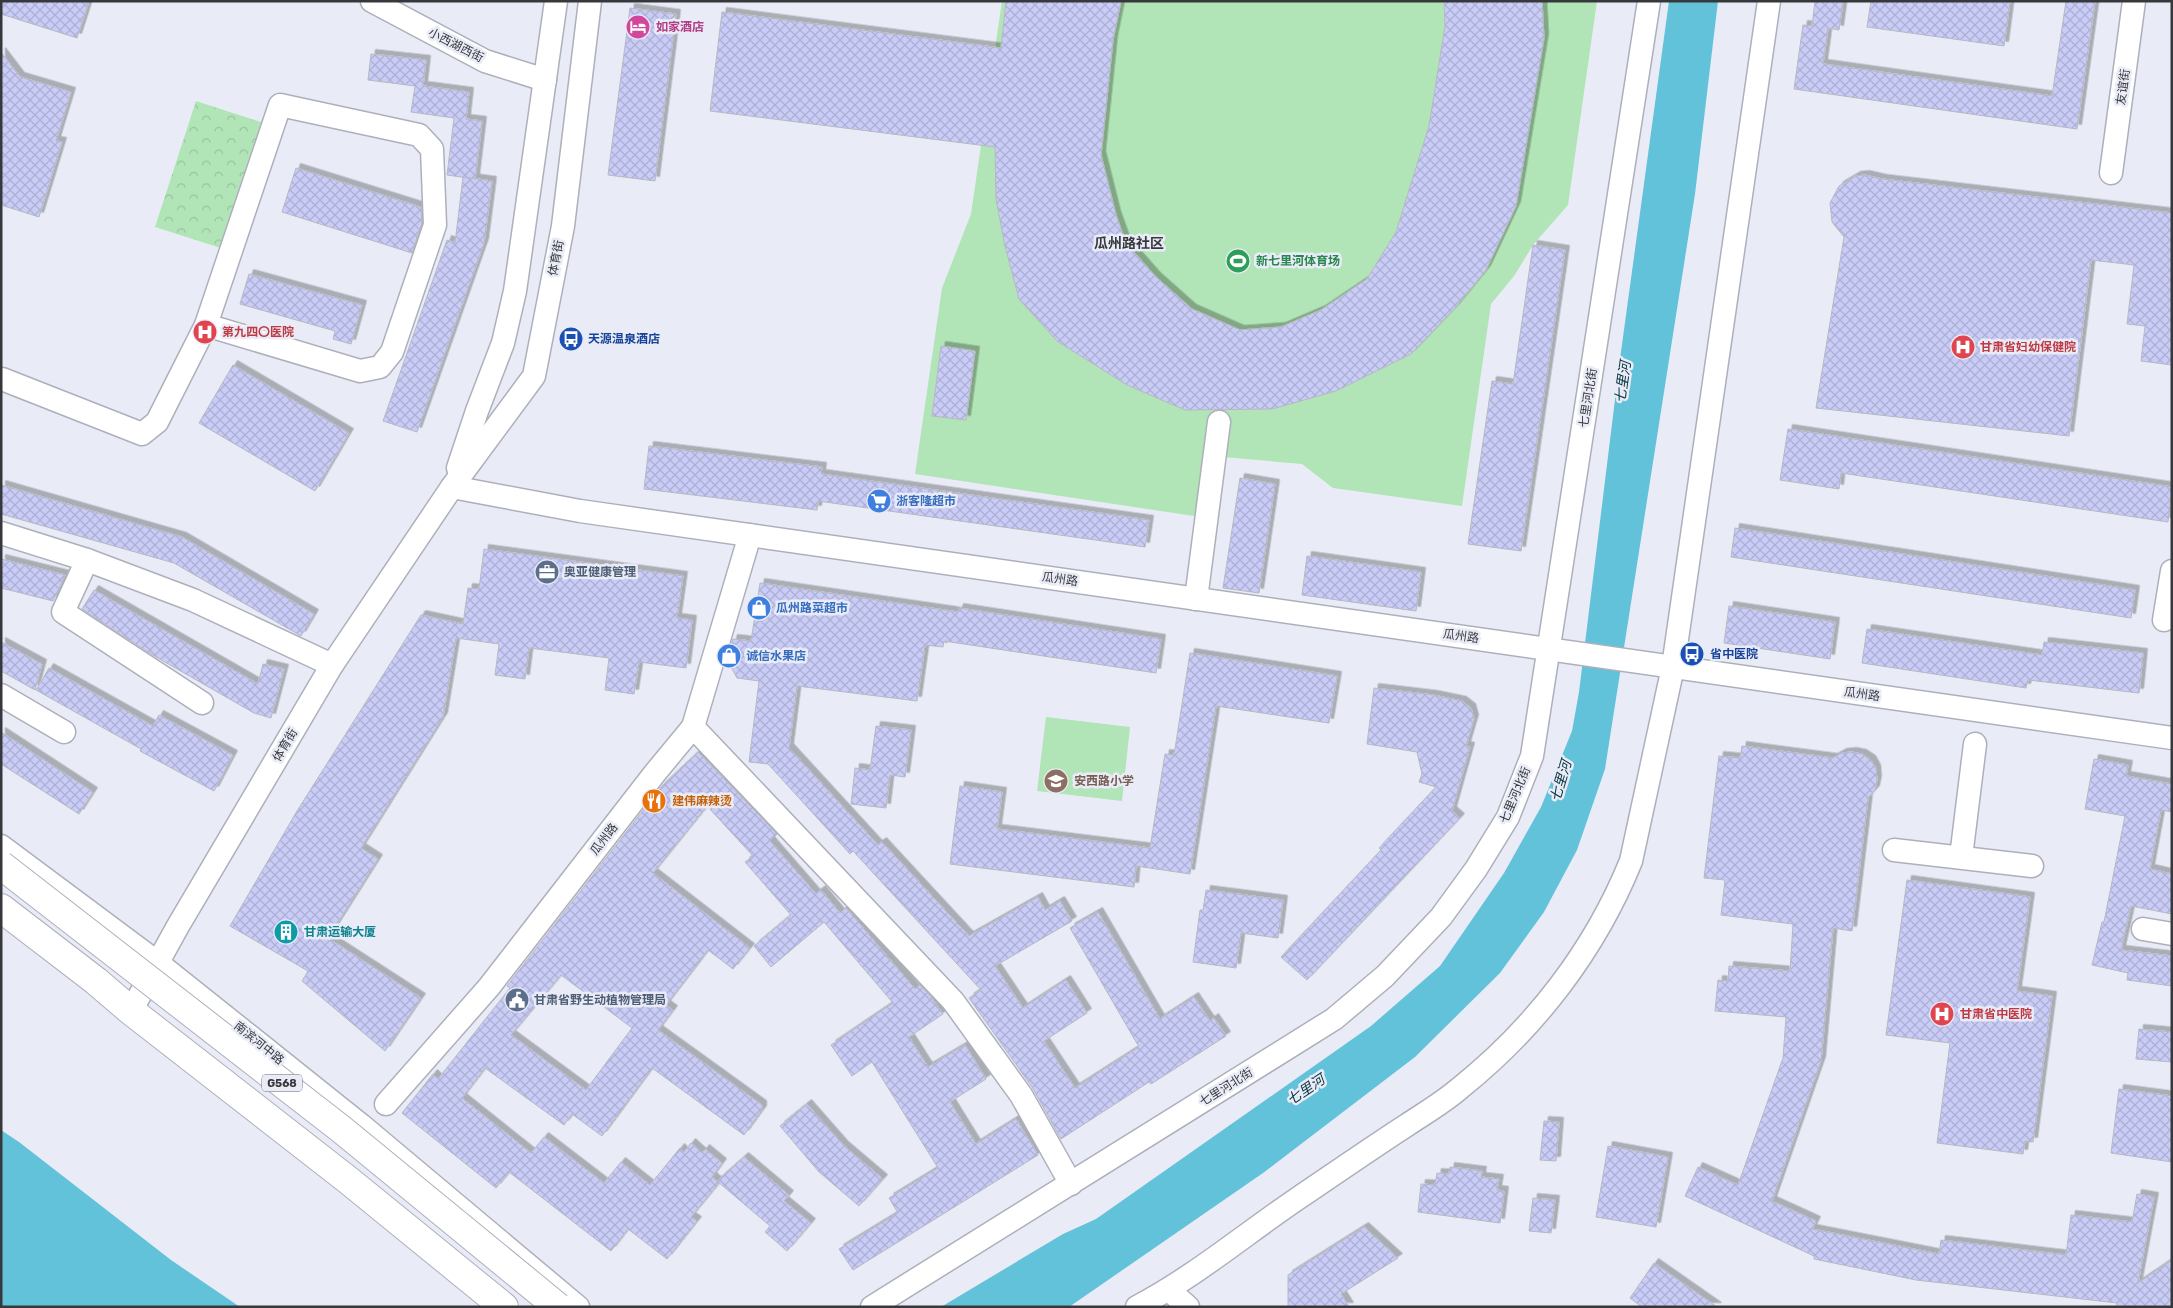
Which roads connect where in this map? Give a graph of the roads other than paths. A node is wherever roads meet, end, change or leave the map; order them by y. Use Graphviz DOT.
graph roads {
  1 [pos="372,1"];
  2 [pos="556,1"];
  3 [pos="590,1"];
  4 [pos="1649,1"];
  5 [pos="1769,1"];
  6 [pos="2134,1"];
  7 [pos="545,80"];
  8 [pos="2111,173"];
  9 [pos="206,325"];
  10 [pos="2,379"];
  11 [pos="1218,422"];
  12 [pos="452,487"];
  13 [pos="1,533"];
  14 [pos="750,536"];
  15 [pos="87,560"];
  16 [pos="2172,571"];
  17 [pos="1196,599"];
  18 [pos="2164,620"];
  19 [pos="1550,649"];
  20 [pos="332,665"];
  21 [pos="1673,667"];
  22 [pos="1,695"];
  23 [pos="202,703"];
  24 [pos="694,727"];
  25 [pos="64,732"];
  26 [pos="2172,738"];
  27 [pos="1975,744"];
  28 [pos="1,846"];
  29 [pos="1894,850"];
  30 [pos="1961,858"];
  31 [pos="1,865"];
  32 [pos="2032,866"];
  33 [pos="1,908"];
  34 [pos="2143,929"];
  35 [pos="2172,934"];
  36 [pos="158,963"];
  37 [pos="130,1011"];
  38 [pos="386,1104"];
  39 [pos="1071,1184"];
  40 [pos="1169,1290"];
  41 [pos="504,1307"];
  42 [pos="558,1307"];
  43 [pos="578,1307"];
  44 [pos="872,1307"];
  45 [pos="1137,1307"];
  46 [pos="1188,1307"];
  1 -- 7 [label="street, 小西湖西街"];
  2 -- 7 [label="street, 体育街"];
  3 -- 12 [label="street, 体育街"];
  4 -- 19 [label="street, 七里河北街"];
  5 -- 21 [label="street"];
  6 -- 8 [label="street, 友谊街"];
  7 -- 12 [label="street, 体育街"];
  9 -- 9 [label="street"];
  9 -- 10 [label="street"];
  11 -- 17 [label="street"];
  12 -- 14 [label="street, 瓜州路"];
  12 -- 20 [label="street, 体育街"];
  13 -- 15 [label="street"];
  14 -- 17 [label="street, 瓜州路"];
  14 -- 24 [label="street, 瓜州路"];
  15 -- 20 [label="street"];
  15 -- 23 [label="street"];
  16 -- 18 [label="street"];
  17 -- 19 [label="street, 瓜州路"];
  19 -- 21 [label="street, 瓜州路"];
  19 -- 39 [label="street, 七里河北街"];
  20 -- 36 [label="street, 体育街"];
  21 -- 26 [label="street, 瓜州路"];
  21 -- 40 [label="street"];
  22 -- 25 [label="street"];
  24 -- 38 [label="street, 瓜州路"];
  24 -- 39 [label="street"];
  27 -- 30 [label="street"];
  28 -- 36 [label="street, 南滨河中路"];
  29 -- 30 [label="street"];
  30 -- 32 [label="street"];
  31 -- 42 [label="highway, 南滨河中路 / G568, bridge"];
  33 -- 37 [label="highway, G568"];
  34 -- 35 [label="street"];
  36 -- 37 [label="street, 体育街"];
  36 -- 43 [label="street, 南滨河中路"];
  37 -- 41 [label="highway, G568"];
  39 -- 44 [label="street, 七里河北街"];
  40 -- 45 [label="street"];
  40 -- 46 [label="street"];
}
